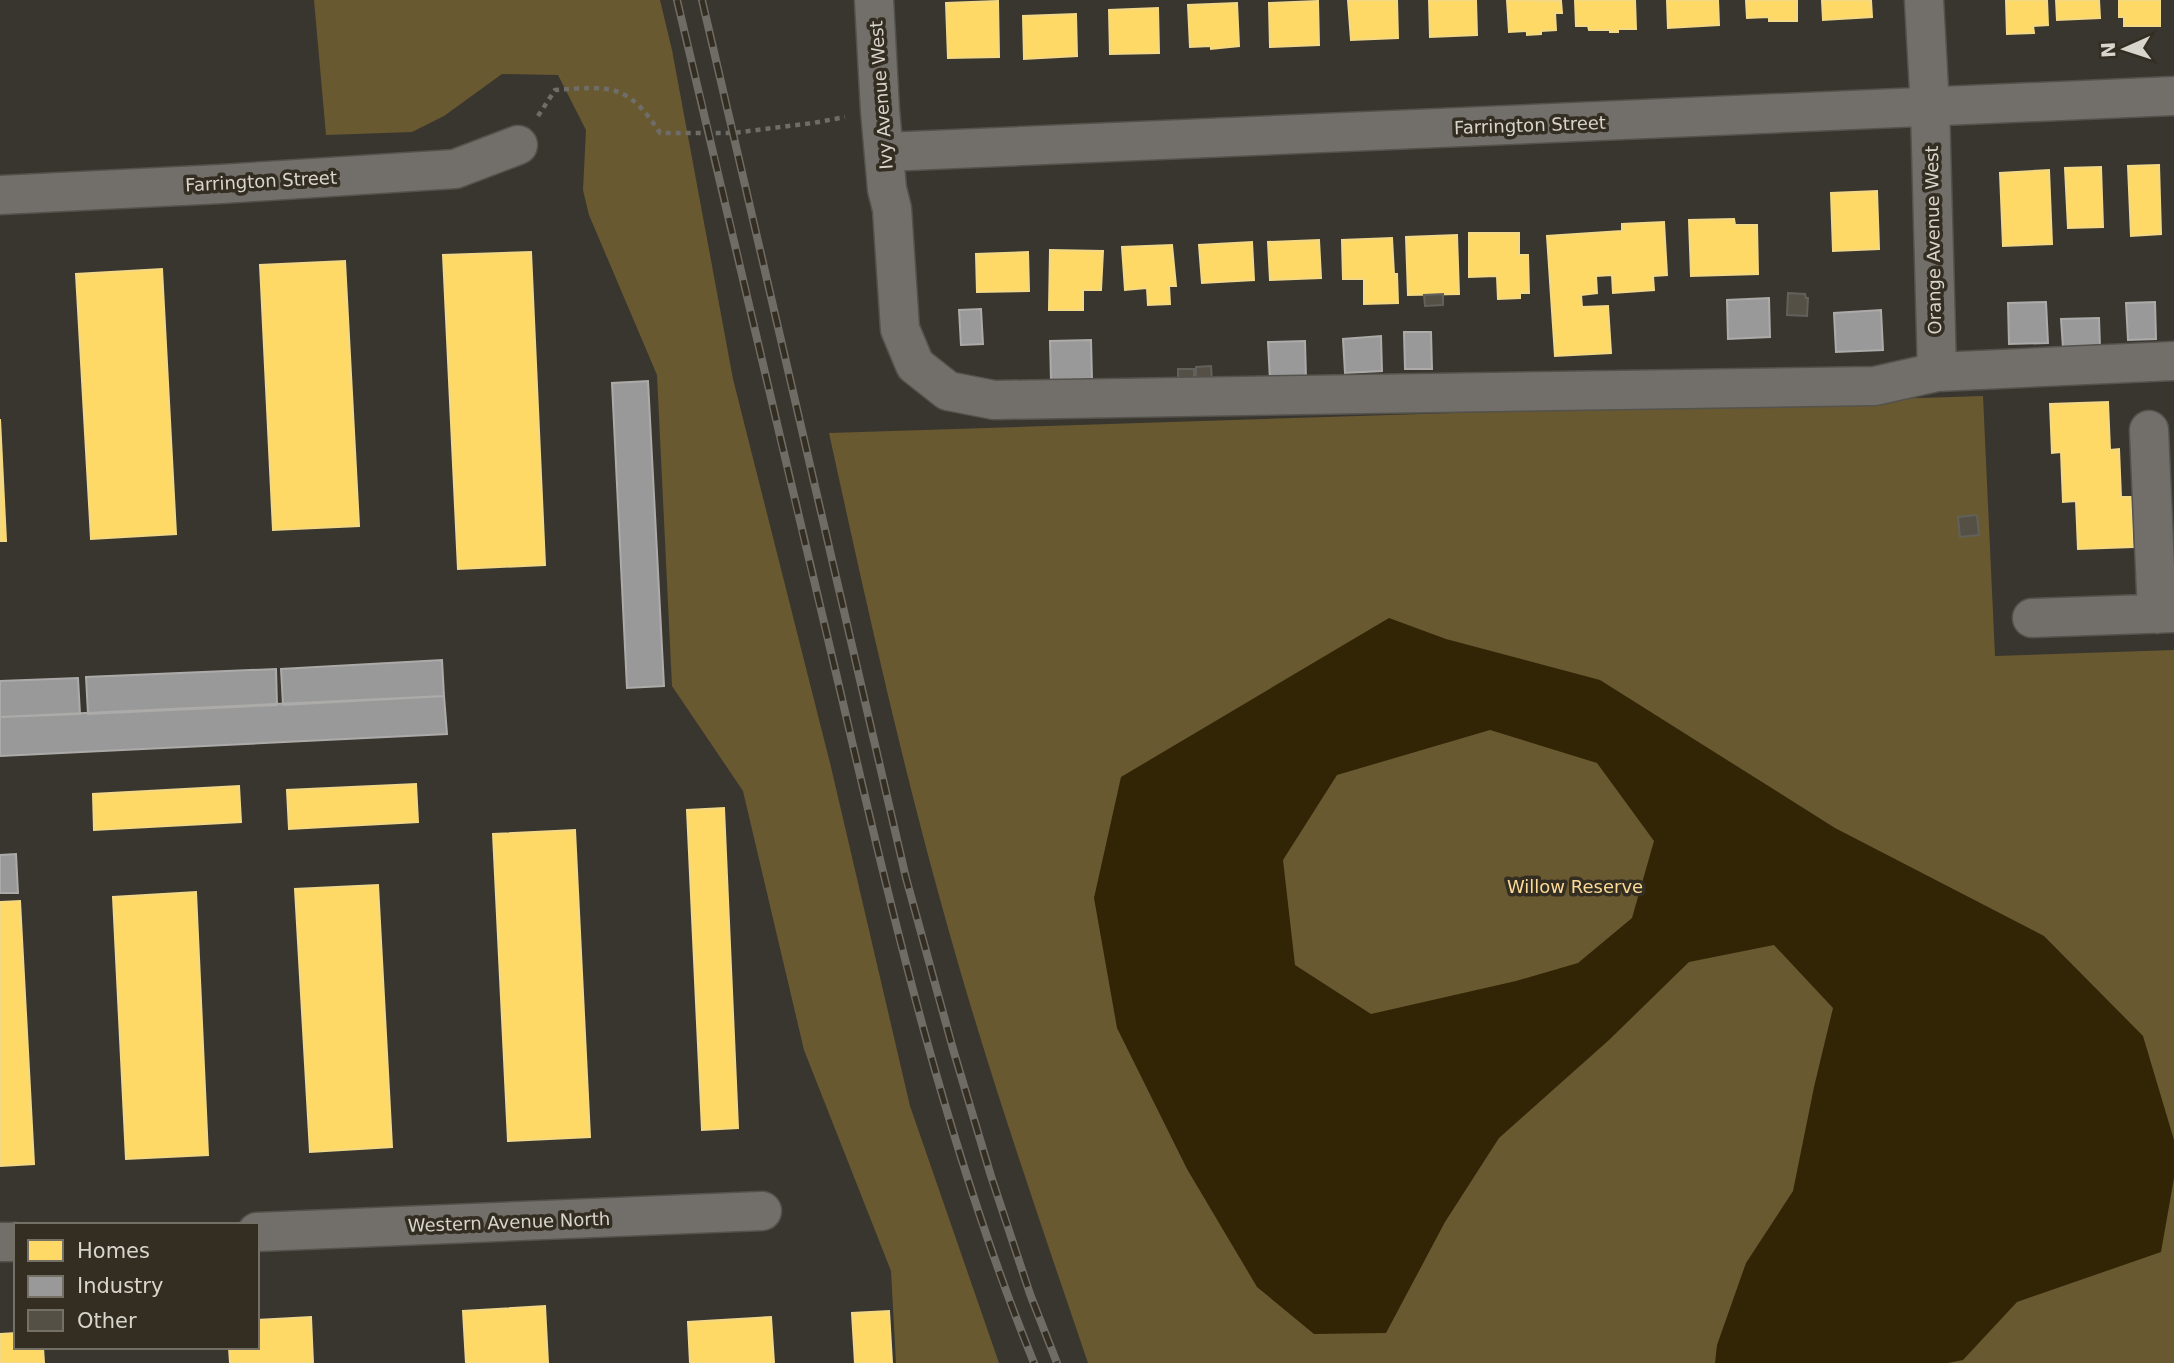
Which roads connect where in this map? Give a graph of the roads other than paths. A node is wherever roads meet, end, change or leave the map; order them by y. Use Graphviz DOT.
graph roads {
  1 [pos="874,0"];
  2 [pos="1924,0"];
  3 [pos="2174,96"];
  4 [pos="1930,107"];
  5 [pos="518,145"];
  6 [pos="885,152"];
  7 [pos="0,195"];
  8 [pos="2174,362"];
  9 [pos="1937,372"];
  10 [pos="2149,430"];
  11 [pos="2166,613"];
  12 [pos="2032,618"];
  13 [pos="762,1211"];
  14 [pos="259,1232"];
  1 -- 6 [label="street, Ivy Avenue West"];
  2 -- 4 [label="street, Orange Avenue West"];
  3 -- 4 [label="street, Farrington Street"];
  4 -- 6 [label="street, Farrington Street"];
  4 -- 9 [label="street, Orange Avenue West"];
  5 -- 7 [label="street, Farrington Street"];
  6 -- 9 [label="street, Ivy Avenue West"];
  8 -- 9 [label="street, Ivy Avenue West"];
  10 -- 11 [label="street"];
  11 -- 12 [label="street"];
  13 -- 14 [label="street, Western Avenue North"];
}
